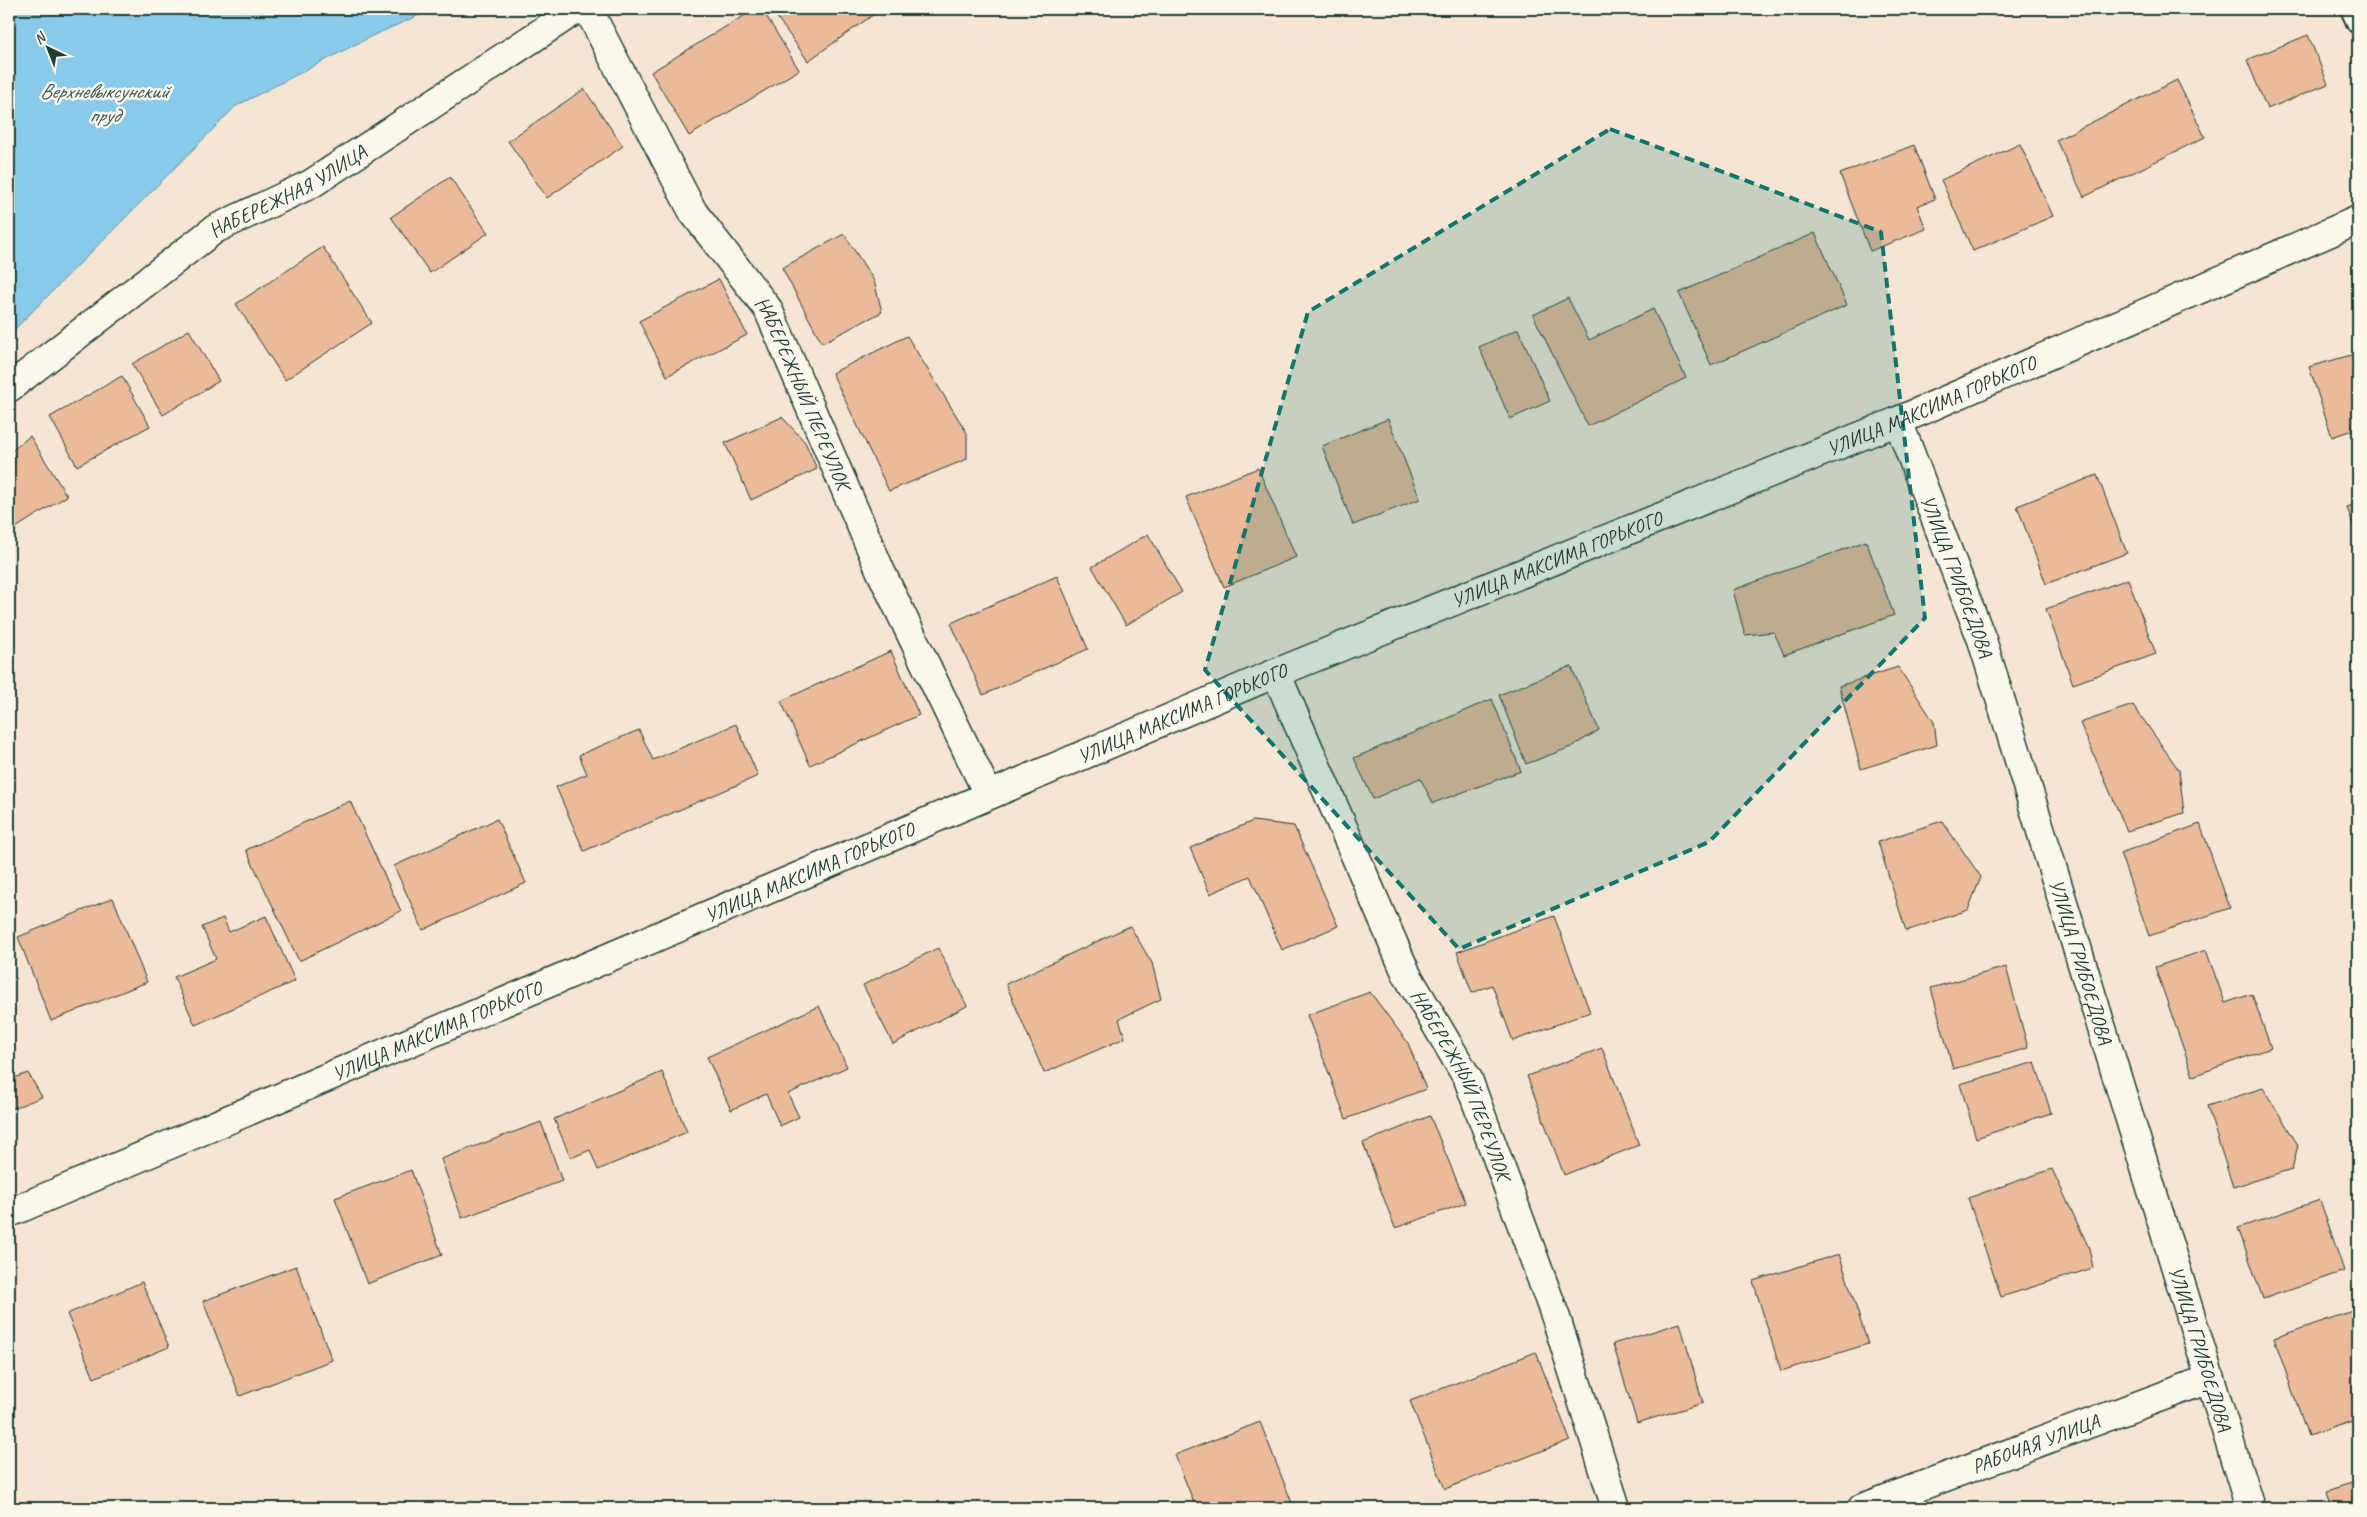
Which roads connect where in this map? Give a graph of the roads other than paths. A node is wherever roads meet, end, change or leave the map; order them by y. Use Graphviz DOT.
graph roads {
  1 [pos="577,9"];
  2 [pos="588,9"];
  3 [pos="2352,9"];
  4 [pos="2358,22"];
  5 [pos="2358,220"];
  6 [pos="9,388"];
  7 [pos="1898,421"];
  8 [pos="1276,673"];
  9 [pos="988,794"];
  10 [pos="9,1212"];
  11 [pos="2209,1379"];
  12 [pos="1616,1508"];
  13 [pos="1862,1508"];
  14 [pos="2250,1508"];
  1 -- 6 [label="street, НАБЕРЕЖНАЯ УЛИЦА"];
  2 -- 9 [label="street, НАБЕРЕЖНЫЙ ПЕРЕУЛОК"];
  3 -- 4 [label="lane"];
  5 -- 7 [label="street, УЛИЦА МАКСИМА ГОРЬКОГО"];
  7 -- 8 [label="street, УЛИЦА МАКСИМА ГОРЬКОГО"];
  7 -- 11 [label="street, УЛИЦА ГРИБОЕДОВА"];
  8 -- 9 [label="street, УЛИЦА МАКСИМА ГОРЬКОГО"];
  8 -- 12 [label="street, НАБЕРЕЖНЫЙ ПЕРЕУЛОК"];
  9 -- 10 [label="street, УЛИЦА МАКСИМА ГОРЬКОГО"];
  11 -- 13 [label="street, РАБОЧАЯ УЛИЦА"];
  11 -- 14 [label="street, УЛИЦА ГРИБОЕДОВА"];
}
